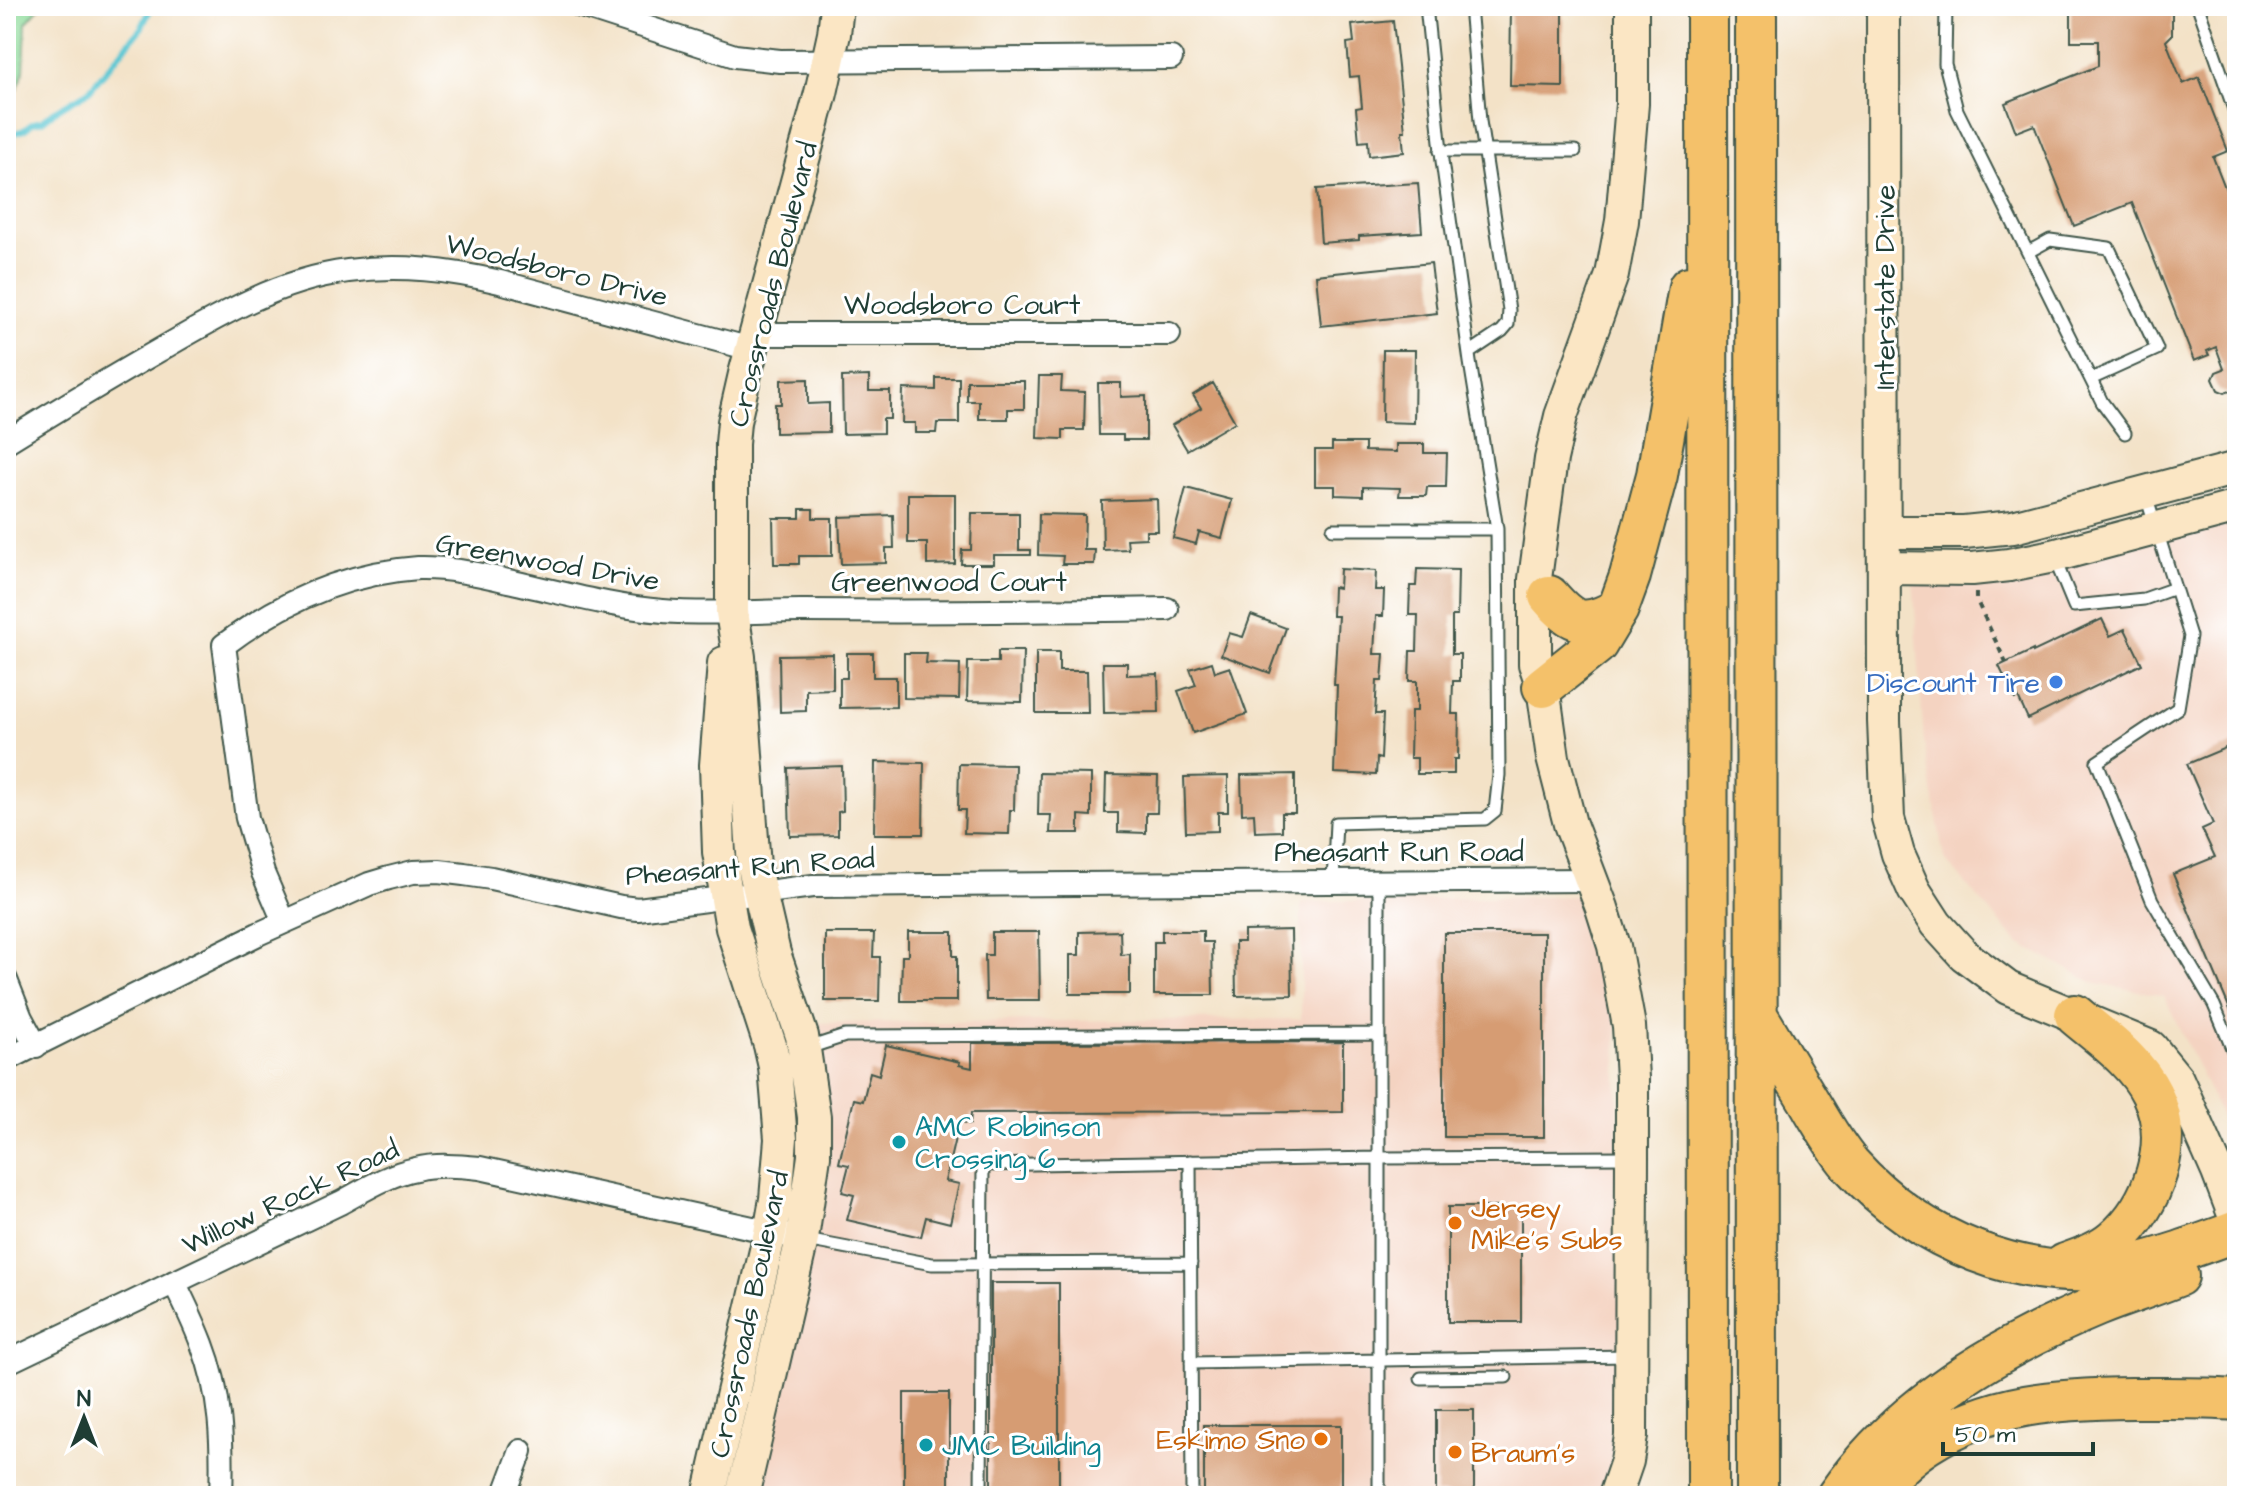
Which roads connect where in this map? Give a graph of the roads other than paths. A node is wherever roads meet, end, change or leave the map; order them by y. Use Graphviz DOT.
graph roads {
  1 [pos="581,6"];
  2 [pos="837,6"];
  3 [pos="1426,6"];
  4 [pos="1470,6"];
  5 [pos="1632,6"];
  6 [pos="1707,6"];
  7 [pos="1756,6"];
  8 [pos="1883,6"];
  9 [pos="1946,6"];
  10 [pos="2198,6"];
  11 [pos="1171,58"];
  12 [pos="828,60"];
  13 [pos="2237,118"];
  14 [pos="1440,151"];
  15 [pos="1484,151"];
  16 [pos="1575,151"];
  17 [pos="1708,181"];
  18 [pos="2028,252"];
  19 [pos="1169,334"];
  20 [pos="753,341"];
  21 [pos="1469,353"];
  22 [pos="2091,379"];
  23 [pos="2125,433"];
  24 [pos="6,442"];
  25 [pos="2237,468"];
  26 [pos="2145,492"];
  27 [pos="1545,499"];
  28 [pos="2237,507"];
  29 [pos="2157,528"];
  30 [pos="1333,529"];
  31 [pos="1497,529"];
  32 [pos="1885,532"];
  33 [pos="2053,556"];
  34 [pos="1885,568"];
  35 [pos="2175,588"];
  36 [pos="1549,596"];
  37 [pos="1167,609"];
  38 [pos="1618,609"];
  39 [pos="732,612"];
  40 [pos="1543,687"];
  41 [pos="1592,880"];
  42 [pos="1379,881"];
  43 [pos="1333,882"];
  44 [pos="760,894"];
  45 [pos="727,899"];
  46 [pos="284,922"];
  47 [pos="6,980"];
  48 [pos="1755,1012"];
  49 [pos="2075,1015"];
  50 [pos="1379,1034"];
  51 [pos="36,1046"];
  52 [pos="804,1050"];
  53 [pos="6,1060"];
  54 [pos="2237,1060"];
  55 [pos="1632,1157"];
  56 [pos="1379,1158"];
  57 [pos="1190,1161"];
  58 [pos="2237,1222"];
  59 [pos="2237,1231"];
  60 [pos="770,1233"];
  61 [pos="802,1239"];
  62 [pos="2237,1251"];
  63 [pos="1191,1263"];
  64 [pos="981,1265"];
  65 [pos="2049,1269"];
  66 [pos="174,1282"];
  67 [pos="1632,1356"];
  68 [pos="1378,1360"];
  69 [pos="6,1363"];
  70 [pos="1191,1363"];
  71 [pos="1506,1377"];
  72 [pos="1421,1378"];
  73 [pos="748,1400"];
  74 [pos="2237,1400"];
  75 [pos="521,1451"];
  76 [pos="221,1496"];
  77 [pos="504,1496"];
  78 [pos="709,1496"];
  79 [pos="742,1496"];
  80 [pos="981,1496"];
  81 [pos="1192,1496"];
  82 [pos="1379,1496"];
  83 [pos="1615,1496"];
  84 [pos="1708,1496"];
  85 [pos="1757,1496"];
  86 [pos="1837,1496"];
  87 [pos="1868,1496"];
  1 -- 12 [label="street"];
  2 -- 12 [label="street, Crossroads Boulevard"];
  3 -- 14 [label="lane"];
  4 -- 15 [label="lane"];
  5 -- 27 [label="street"];
  6 -- 17 [label="highway"];
  7 -- 48 [label="highway"];
  8 -- 32 [label="street, Interstate Drive"];
  9 -- 18 [label="lane"];
  10 -- 13 [label="lane"];
  11 -- 12 [label="street"];
  12 -- 20 [label="street, Crossroads Boulevard"];
  14 -- 15 [label="lane"];
  14 -- 21 [label="lane"];
  15 -- 16 [label="lane"];
  15 -- 21 [label="lane"];
  17 -- 38 [label="highway"];
  17 -- 84 [label="highway"];
  18 -- 22 [label="lane"];
  18 -- 22 [label="lane"];
  19 -- 20 [label="street, Woodsboro Court"];
  20 -- 24 [label="street, Woodsboro Drive"];
  20 -- 39 [label="street, Crossroads Boulevard"];
  21 -- 31 [label="lane"];
  22 -- 23 [label="lane"];
  25 -- 26 [label="street"];
  26 -- 29 [label="lane"];
  26 -- 32 [label="street"];
  27 -- 36 [label="street"];
  27 -- 40 [label="street"];
  28 -- 29 [label="street"];
  29 -- 33 [label="street"];
  29 -- 35 [label="lane"];
  30 -- 31 [label="lane"];
  31 -- 43 [label="lane"];
  32 -- 34 [label="street, Interstate Drive"];
  33 -- 34 [label="street"];
  33 -- 35 [label="lane"];
  34 -- 49 [label="street, Interstate Drive"];
  35 -- 54 [label="lane"];
  36 -- 38 [label="highway"];
  36 -- 40 [label="street"];
  37 -- 39 [label="street, Greenwood Court"];
  38 -- 40 [label="highway"];
  39 -- 44 [label="street, Crossroads Boulevard"];
  39 -- 45 [label="street, Crossroads Boulevard"];
  39 -- 46 [label="street, Greenwood Drive"];
  40 -- 41 [label="street"];
  41 -- 42 [label="street, Pheasant Run Road"];
  41 -- 55 [label="street"];
  42 -- 43 [label="street, Pheasant Run Road"];
  42 -- 50 [label="lane"];
  43 -- 44 [label="street, Pheasant Run Road"];
  44 -- 45 [label="street, Pheasant Run Road"];
  44 -- 52 [label="street, Crossroads Boulevard"];
  45 -- 46 [label="street, Pheasant Run Road"];
  45 -- 60 [label="street, Crossroads Boulevard"];
  46 -- 51 [label="street, Pheasant Run Road"];
  47 -- 51 [label="street"];
  48 -- 65 [label="highway"];
  48 -- 85 [label="highway"];
  49 -- 58 [label="street, Interstate Drive"];
  49 -- 65 [label="highway"];
  50 -- 52 [label="lane"];
  50 -- 56 [label="lane"];
  51 -- 53 [label="street, Pheasant Run Road"];
  52 -- 61 [label="street, Crossroads Boulevard"];
  55 -- 56 [label="lane"];
  55 -- 67 [label="street"];
  56 -- 57 [label="lane"];
  56 -- 68 [label="lane"];
  57 -- 63 [label="lane"];
  57 -- 64 [label="lane"];
  59 -- 65 [label="highway"];
  60 -- 61 [label="street, Willow Rock Road"];
  60 -- 66 [label="street, Willow Rock Road"];
  60 -- 73 [label="street, Crossroads Boulevard"];
  61 -- 64 [label="lane"];
  61 -- 73 [label="street, Crossroads Boulevard"];
  62 -- 86 [label="highway"];
  63 -- 64 [label="lane"];
  63 -- 70 [label="lane"];
  64 -- 80 [label="lane"];
  66 -- 69 [label="street, Willow Rock Road"];
  66 -- 76 [label="street"];
  67 -- 68 [label="lane"];
  67 -- 83 [label="street"];
  68 -- 70 [label="lane"];
  68 -- 82 [label="lane"];
  70 -- 81 [label="lane"];
  71 -- 72 [label="lane"];
  73 -- 78 [label="street, Crossroads Boulevard"];
  73 -- 79 [label="street, Crossroads Boulevard"];
  74 -- 87 [label="highway"];
  75 -- 77 [label="street"];
}
